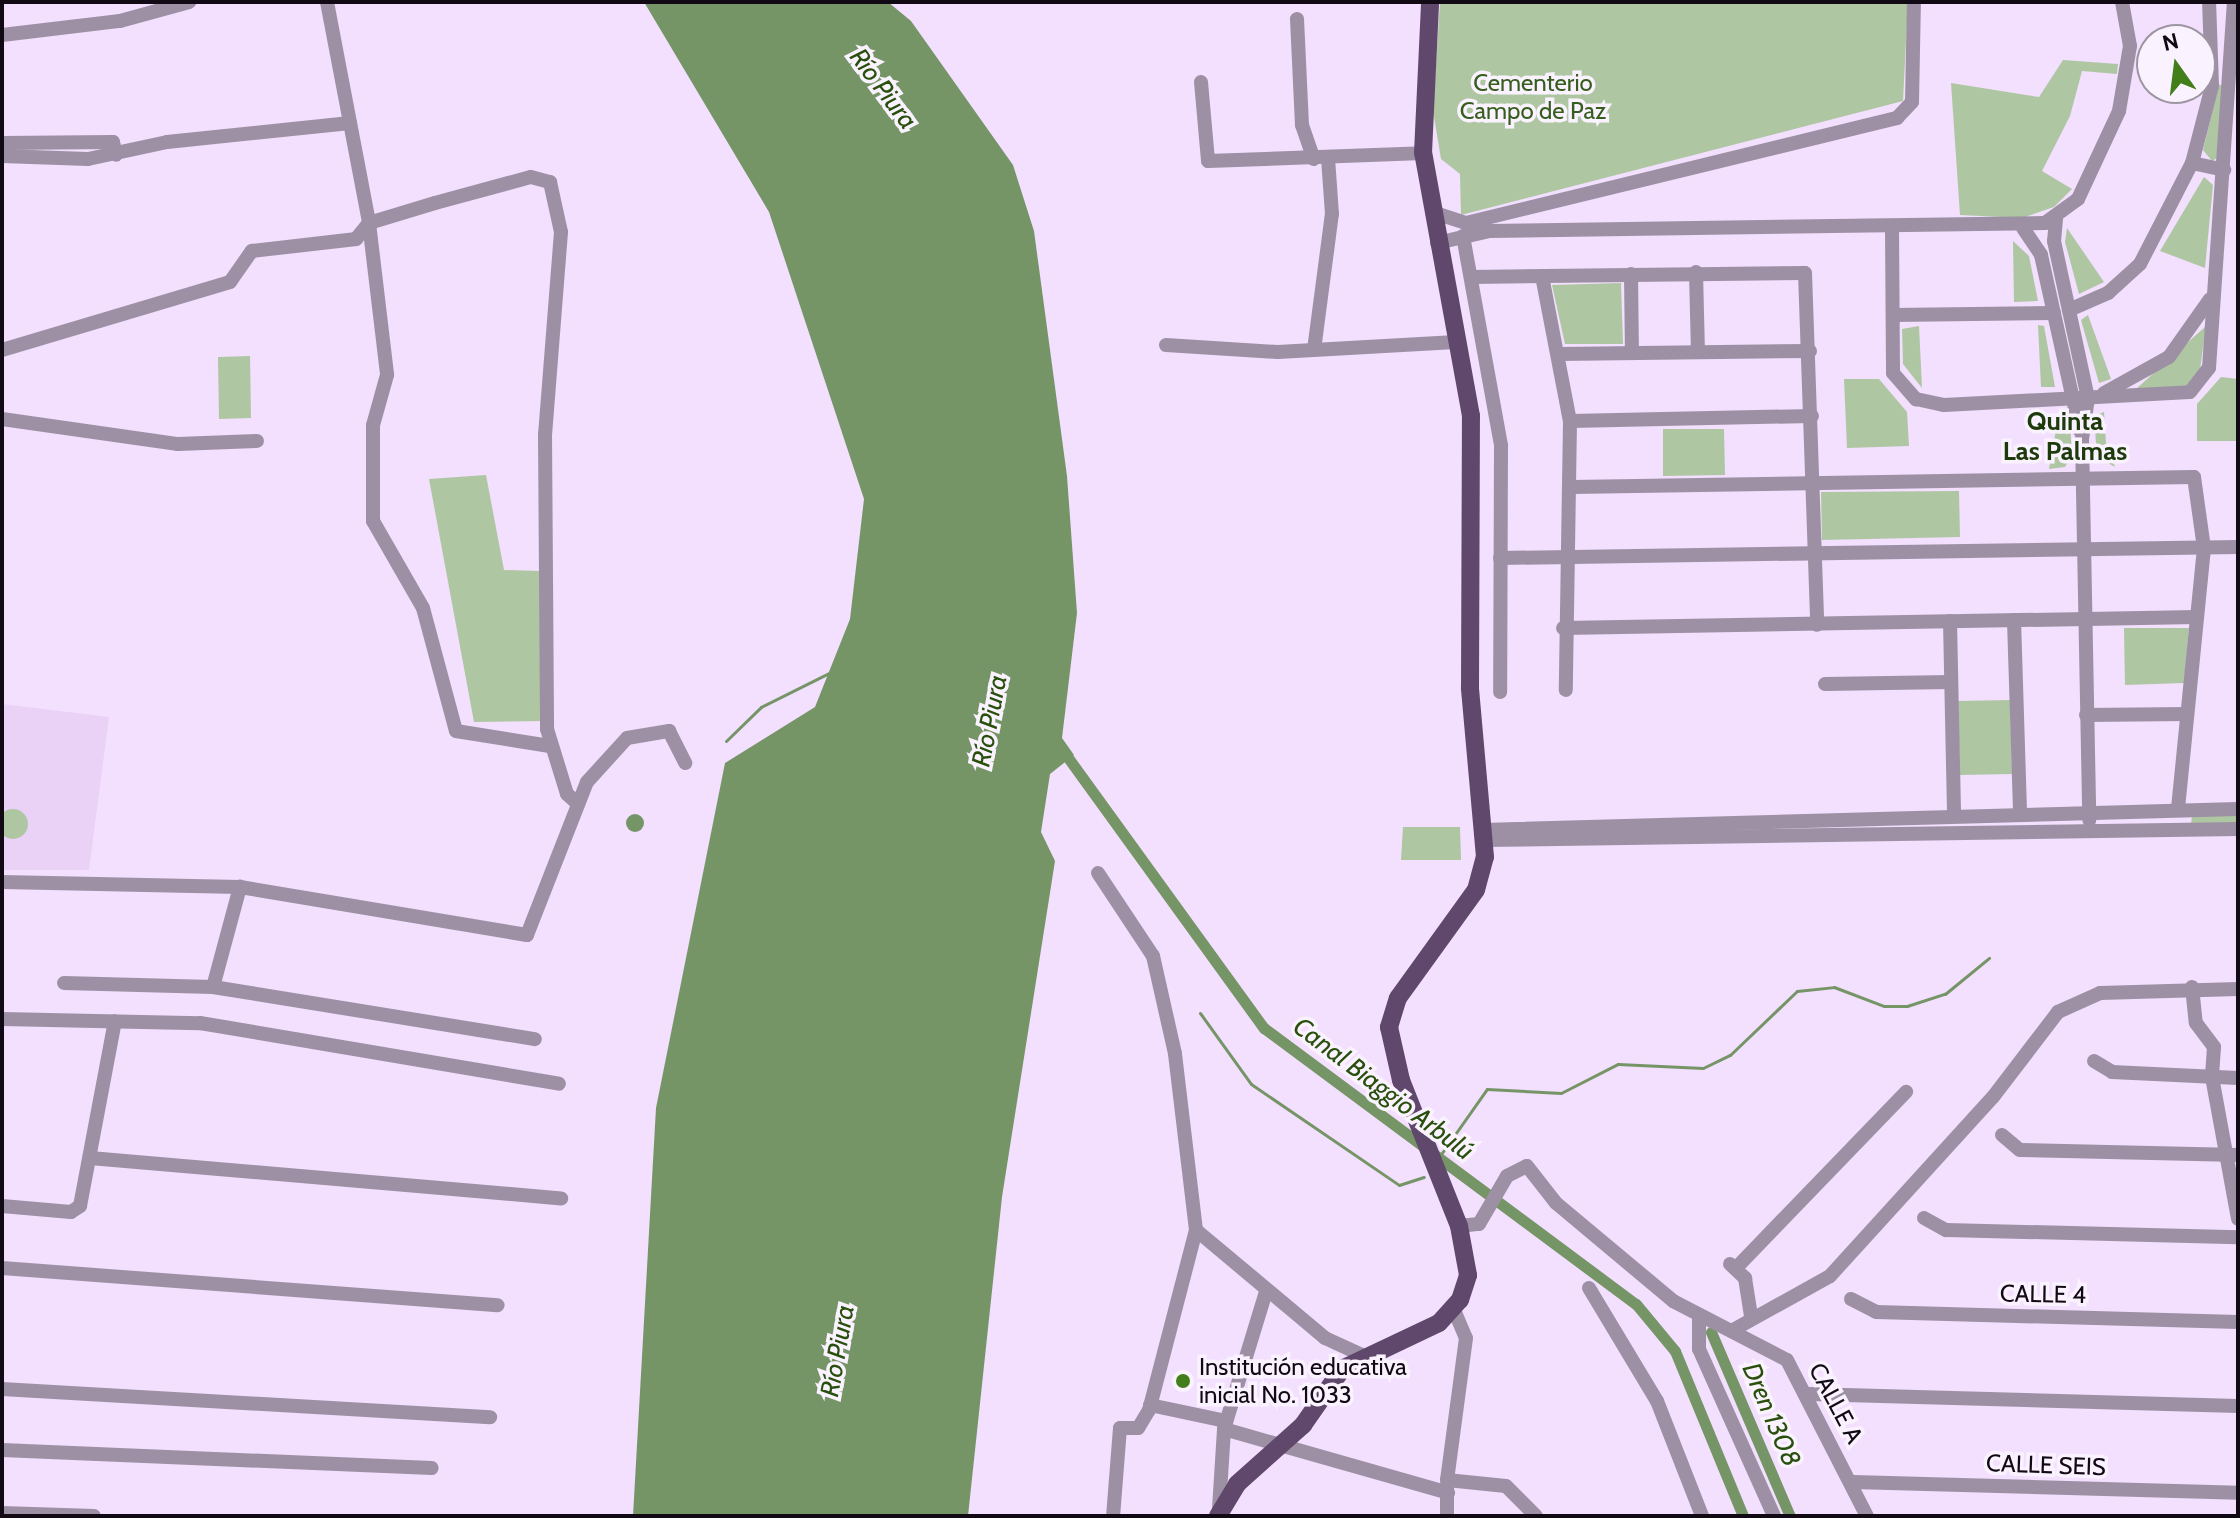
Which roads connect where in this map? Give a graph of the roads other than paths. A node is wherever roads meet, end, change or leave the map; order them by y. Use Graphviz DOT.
graph roads {
  1 [pos="189,2"];
  2 [pos="327,2"];
  3 [pos="1430,2"];
  4 [pos="1914,2"];
  5 [pos="2122,2"];
  6 [pos="2209,2"];
  7 [pos="2234,2"];
  8 [pos="1297,19"];
  9 [pos="2,35"];
  10 [pos="1201,82"];
  11 [pos="350,123"];
  12 [pos="2,143"];
  13 [pos="1423,153"];
  14 [pos="55,154"];
  15 [pos="2,156"];
  16 [pos="1321,159"];
  17 [pos="2192,163"];
  18 [pos="2224,170"];
  19 [pos="1432,212"];
  20 [pos="2056,219"];
  21 [pos="369,223"];
  22 [pos="1892,228"];
  23 [pos="2023,228"];
  24 [pos="1463,236"];
  25 [pos="1437,243"];
  26 [pos="1696,272"];
  27 [pos="1631,274"];
  28 [pos="1542,276"];
  29 [pos="1471,277"];
  30 [pos="2213,294"];
  31 [pos="2062,312"];
  32 [pos="1893,315"];
  33 [pos="1456,342"];
  34 [pos="1166,345"];
  35 [pos="2,350"];
  36 [pos="1314,350"];
  37 [pos="1810,351"];
  38 [pos="1698,352"];
  39 [pos="1632,353"];
  40 [pos="1559,354"];
  41 [pos="2088,398"];
  42 [pos="2072,400"];
  43 [pos="1812,416"];
  44 [pos="2,419"];
  45 [pos="1570,421"];
  46 [pos="2082,439"];
  47 [pos="257,441"];
  48 [pos="2084,478"];
  49 [pos="1814,481"];
  50 [pos="1572,487"];
  51 [pos="2238,547"];
  52 [pos="2204,548"];
  53 [pos="2083,549"];
  54 [pos="1816,555"];
  55 [pos="1568,557"];
  56 [pos="1500,558"];
  57 [pos="2197,617"];
  58 [pos="2084,619"];
  59 [pos="2014,620"];
  60 [pos="1950,621"];
  61 [pos="1817,625"];
  62 [pos="1563,628"];
  63 [pos="1951,682"];
  64 [pos="1825,684"];
  65 [pos="1566,690"];
  66 [pos="1500,692"];
  67 [pos="2187,714"];
  68 [pos="2086,715"];
  69 [pos="550,746"];
  70 [pos="685,763"];
  71 [pos="578,804"];
  72 [pos="2238,809"];
  73 [pos="2178,810"];
  74 [pos="2089,812"];
  75 [pos="2020,814"];
  76 [pos="1954,816"];
  77 [pos="2238,829"];
  78 [pos="2089,832"];
  79 [pos="1483,835"];
  80 [pos="1098,873"];
  81 [pos="2,882"];
  82 [pos="240,887"];
  83 [pos="64,983"];
  84 [pos="213,987"];
  85 [pos="2192,987"];
  86 [pos="2238,989"];
  87 [pos="2,1019"];
  88 [pos="115,1021"];
  89 [pos="535,1039"];
  90 [pos="2094,1061"];
  91 [pos="2212,1077"];
  92 [pos="2238,1078"];
  93 [pos="559,1084"];
  94 [pos="1906,1092"];
  95 [pos="2002,1135"];
  96 [pos="2232,1154"];
  97 [pos="90,1158"];
  98 [pos="561,1198"];
  99 [pos="2,1206"];
  100 [pos="1924,1218"];
  101 [pos="2238,1219"];
  102 [pos="1459,1226"];
  103 [pos="1196,1230"];
  104 [pos="2238,1237"];
  105 [pos="2,1268"];
  106 [pos="1589,1288"];
  107 [pos="1266,1292"];
  108 [pos="1851,1299"];
  109 [pos="498,1305"];
  110 [pos="1454,1310"];
  111 [pos="1699,1315"];
  112 [pos="1751,1316"];
  113 [pos="2238,1322"];
  114 [pos="1737,1332"];
  115 [pos="1362,1355"];
  116 [pos="2,1389"];
  117 [pos="1809,1394"];
  118 [pos="1150,1405"];
  119 [pos="2238,1406"];
  120 [pos="490,1417"];
  121 [pos="1225,1425"];
  122 [pos="2,1450"];
  123 [pos="1279,1450"];
  124 [pos="432,1468"];
  125 [pos="1853,1482"];
  126 [pos="1448,1486"];
  127 [pos="2238,1493"];
  128 [pos="1218,1512"];
  129 [pos="2,1513"];
  130 [pos="94,1516"];
  131 [pos="1113,1516"];
  132 [pos="1447,1516"];
  133 [pos="1536,1516"];
  134 [pos="1702,1516"];
  135 [pos="1774,1516"];
  136 [pos="1867,1516"];
  1 -- 9 [label="street"];
  2 -- 11 [label="street"];
  3 -- 13 [label="main road"];
  4 -- 19 [label="street"];
  5 -- 20 [label="street"];
  6 -- 17 [label="street"];
  7 -- 18 [label="street"];
  8 -- 16 [label="street"];
  10 -- 16 [label="street"];
  11 -- 14 [label="street"];
  11 -- 21 [label="street"];
  12 -- 14 [label="street"];
  13 -- 16 [label="street"];
  13 -- 19 [label="main road"];
  14 -- 15 [label="street"];
  16 -- 36 [label="street"];
  17 -- 18 [label="street"];
  17 -- 31 [label="street"];
  18 -- 30 [label="street"];
  19 -- 25 [label="main road"];
  20 -- 23 [label="street"];
  20 -- 31 [label="street"];
  21 -- 35 [label="street"];
  21 -- 69 [label="street"];
  21 -- 69 [label="street"];
  22 -- 23 [label="street"];
  22 -- 24 [label="street"];
  22 -- 32 [label="street"];
  23 -- 31 [label="street"];
  24 -- 25 [label="street"];
  24 -- 29 [label="street"];
  25 -- 33 [label="main road"];
  26 -- 27 [label="street"];
  26 -- 37 [label="street"];
  26 -- 38 [label="street"];
  27 -- 28 [label="street"];
  27 -- 39 [label="street"];
  28 -- 29 [label="street"];
  28 -- 40 [label="street"];
  29 -- 56 [label="street"];
  30 -- 41 [label="street"];
  30 -- 41 [label="street"];
  31 -- 32 [label="street"];
  31 -- 41 [label="street"];
  31 -- 42 [label="street"];
  32 -- 42 [label="street"];
  33 -- 36 [label="street"];
  33 -- 79 [label="main road"];
  34 -- 36 [label="street"];
  37 -- 38 [label="street"];
  37 -- 43 [label="street"];
  38 -- 39 [label="street"];
  39 -- 40 [label="street"];
  40 -- 45 [label="street"];
  41 -- 42 [label="street"];
  41 -- 46 [label="street"];
  42 -- 46 [label="street"];
  43 -- 45 [label="street"];
  43 -- 49 [label="street"];
  44 -- 47 [label="street"];
  45 -- 50 [label="street"];
  46 -- 48 [label="street"];
  48 -- 49 [label="street"];
  48 -- 52 [label="street"];
  48 -- 53 [label="street"];
  49 -- 50 [label="street"];
  49 -- 54 [label="street"];
  50 -- 55 [label="street"];
  51 -- 52 [label="street"];
  52 -- 53 [label="street"];
  52 -- 57 [label="street"];
  53 -- 54 [label="street"];
  53 -- 58 [label="street"];
  54 -- 55 [label="street"];
  54 -- 61 [label="street"];
  55 -- 56 [label="street"];
  55 -- 62 [label="street"];
  56 -- 66 [label="street"];
  57 -- 58 [label="street"];
  57 -- 67 [label="street"];
  58 -- 59 [label="street"];
  58 -- 68 [label="street"];
  59 -- 60 [label="street"];
  59 -- 75 [label="street"];
  60 -- 61 [label="street"];
  60 -- 63 [label="street"];
  61 -- 62 [label="street"];
  62 -- 65 [label="street"];
  63 -- 64 [label="street"];
  63 -- 76 [label="street"];
  67 -- 68 [label="street"];
  67 -- 73 [label="street"];
  68 -- 74 [label="street"];
  69 -- 71 [label="street"];
  70 -- 71 [label="street"];
  71 -- 82 [label="street"];
  72 -- 73 [label="street"];
  73 -- 74 [label="street"];
  74 -- 75 [label="street"];
  74 -- 78 [label="street"];
  75 -- 76 [label="street"];
  76 -- 79 [label="street"];
  77 -- 78 [label="street"];
  78 -- 79 [label="street"];
  79 -- 102 [label="main road"];
  80 -- 103 [label="street"];
  81 -- 82 [label="street"];
  82 -- 84 [label="street"];
  83 -- 84 [label="street"];
  84 -- 89 [label="street"];
  85 -- 86 [label="street"];
  85 -- 91 [label="street"];
  85 -- 112 [label="street"];
  87 -- 88 [label="street"];
  88 -- 93 [label="street"];
  88 -- 97 [label="street"];
  90 -- 91 [label="street"];
  91 -- 92 [label="street"];
  91 -- 96 [label="street"];
  94 -- 112 [label="street"];
  95 -- 96 [label="street"];
  96 -- 101 [label="street"];
  97 -- 98 [label="street"];
  97 -- 99 [label="street"];
  100 -- 104 [label="street"];
  102 -- 110 [label="main road"];
  102 -- 111 [label="street, CALLE A"];
  103 -- 107 [label="street"];
  103 -- 118 [label="street"];
  105 -- 109 [label="street"];
  106 -- 134 [label="street"];
  107 -- 115 [label="street"];
  107 -- 121 [label="street"];
  108 -- 113 [label="street, CALLE 4"];
  110 -- 115 [label="main road"];
  110 -- 126 [label="street"];
  111 -- 114 [label="street, CALLE A"];
  111 -- 135 [label="street"];
  112 -- 114 [label="street"];
  114 -- 117 [label="street, CALLE A"];
  115 -- 123 [label="main road"];
  116 -- 120 [label="street"];
  117 -- 119 [label="street"];
  117 -- 125 [label="street, CALLE A"];
  118 -- 121 [label="street"];
  118 -- 131 [label="street"];
  121 -- 123 [label="street"];
  121 -- 128 [label="street"];
  122 -- 124 [label="street"];
  123 -- 126 [label="street"];
  123 -- 128 [label="main road"];
  125 -- 127 [label="street, CALLE SEIS"];
  125 -- 136 [label="street, CALLE A"];
  126 -- 132 [label="street"];
  126 -- 133 [label="street"];
  129 -- 130 [label="street"];
}
